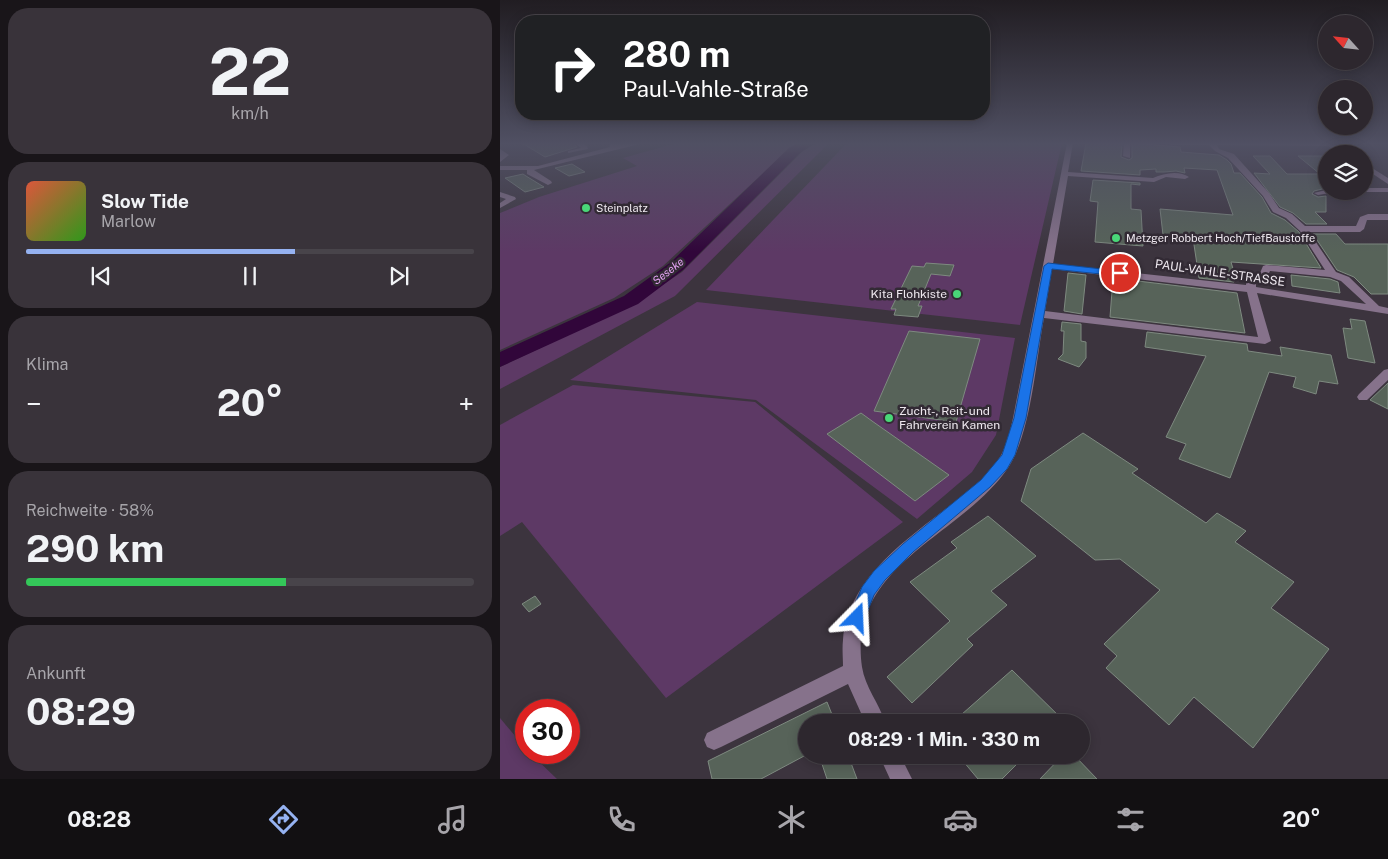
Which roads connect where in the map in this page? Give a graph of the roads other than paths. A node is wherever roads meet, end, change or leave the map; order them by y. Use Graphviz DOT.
graph roads {
  1 [pos="542,179"];
  2 [pos="1065,179"];
  3 [pos="1252,179"];
  4 [pos="548,183"];
  5 [pos="1373,190"];
  6 [pos="1388,190"];
  7 [pos="500,194"];
  8 [pos="500,206"];
  9 [pos="1388,217"];
  10 [pos="1304,229"];
  11 [pos="1048,266"];
  12 [pos="1332,274"];
  13 [pos="1251,289"];
  14 [pos="1375,309"];
  15 [pos="1388,311"];
  16 [pos="1040,314"];
  17 [pos="1388,373"];
  18 [pos="1363,397"];
  19 [pos="854,671"];
  20 [pos="872,714"];
  21 [pos="714,740"];
  22 [pos="894,764"];
  23 [pos="900,779"];
  1 -- 4 [label="street"];
  2 -- 11 [label="street"];
  3 -- 10 [label="street"];
  5 -- 6 [label="street"];
  7 -- 8 [label="street"];
  9 -- 10 [label="street"];
  10 -- 12 [label="street"];
  11 -- 13 [label="street, PAUL-VAHLE-STRASSE"];
  11 -- 16 [label="street"];
  12 -- 13 [label="street"];
  12 -- 14 [label="street"];
  13 -- 14 [label="street, PAUL-VAHLE-STRASSE"];
  13 -- 16 [label="street"];
  14 -- 15 [label="street, PAUL-VAHLE-STRASSE"];
  16 -- 19 [label="street"];
  17 -- 18 [label="street"];
  19 -- 20 [label="street"];
  19 -- 21 [label="street"];
  22 -- 23 [label="street"];
}
